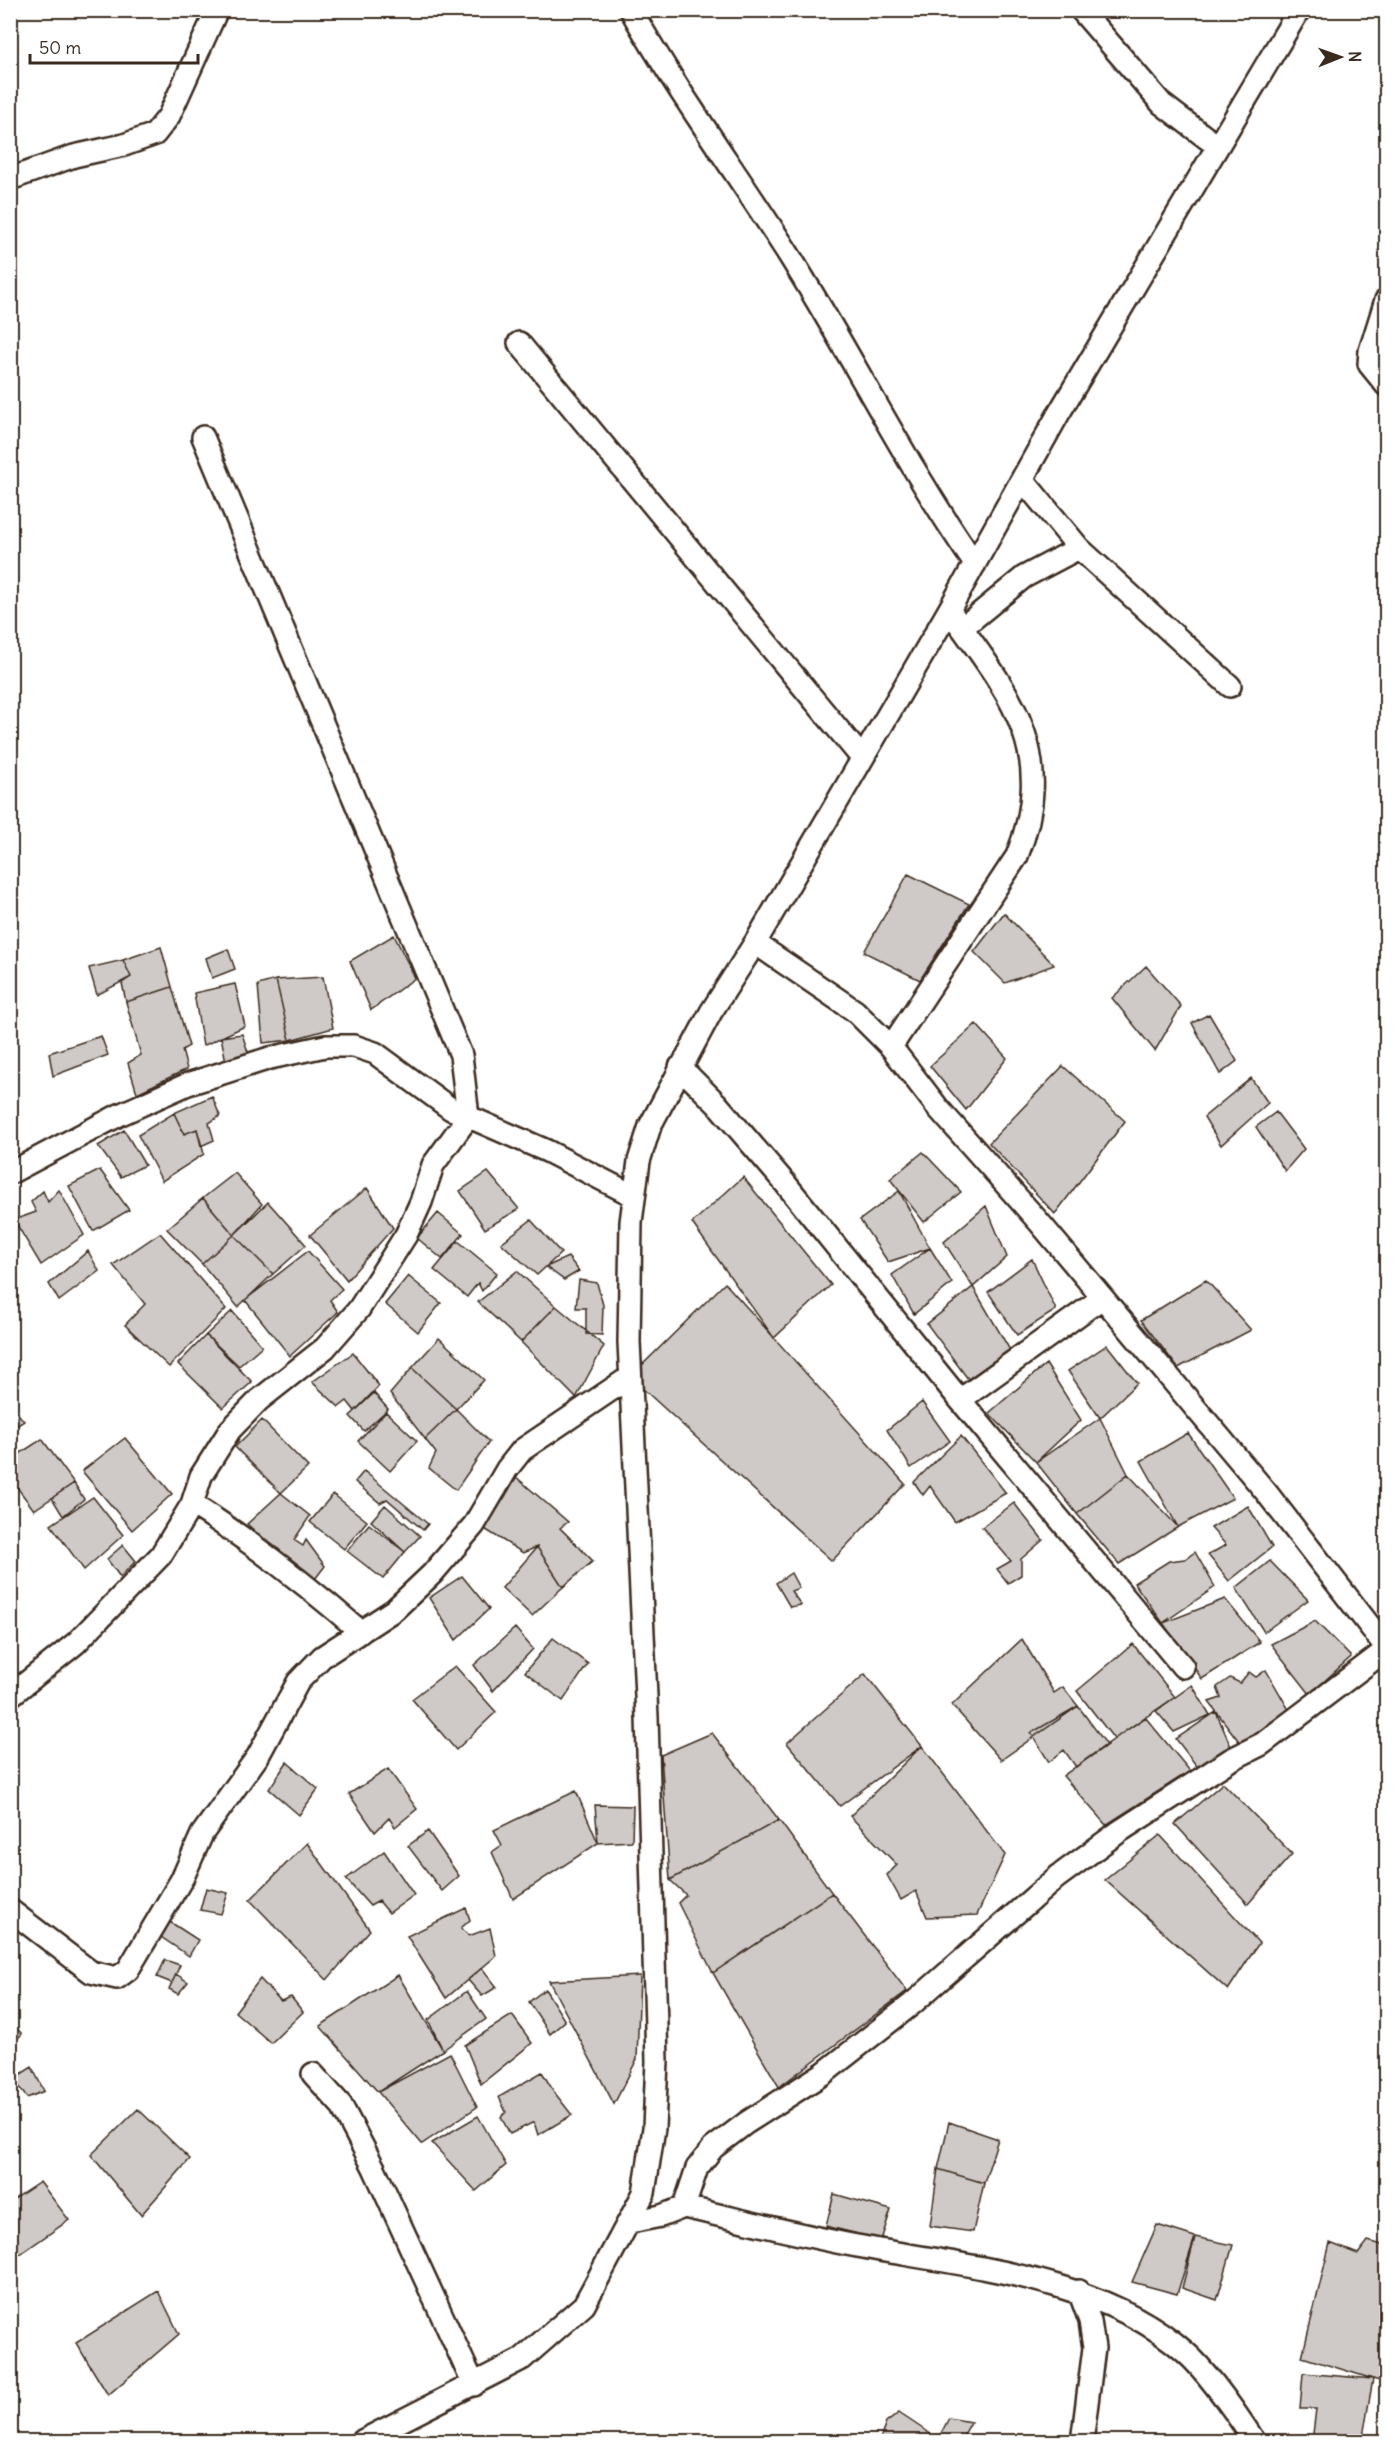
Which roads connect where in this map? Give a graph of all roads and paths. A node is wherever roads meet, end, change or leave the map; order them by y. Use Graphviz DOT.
graph roads {
  1 [pos="217,10"];
  2 [pos="631,10"];
  3 [pos="1081,10"];
  4 [pos="1299,10"];
  5 [pos="1217,146"];
  6 [pos="10,179"];
  7 [pos="1386,300"];
  8 [pos="519,343"];
  9 [pos="1386,385"];
  10 [pos="203,437"];
  11 [pos="1022,479"];
  12 [pos="1079,548"];
  13 [pos="975,564"];
  14 [pos="949,610"];
  15 [pos="962,628"];
  16 [pos="1230,686"];
  17 [pos="862,758"];
  18 [pos="755,943"];
  19 [pos="891,1047"];
  20 [pos="680,1067"];
  21 [pos="468,1117"];
  22 [pos="10,1173"];
  23 [pos="634,1196"];
  24 [pos="1102,1298"];
  25 [pos="630,1377"];
  26 [pos="960,1400"];
  27 [pos="192,1504"];
  28 [pos="361,1632"];
  29 [pos="1386,1648"];
  30 [pos="1183,1667"];
  31 [pos="10,1696"];
  32 [pos="10,1910"];
  33 [pos="313,2074"];
  34 [pos="684,2207"];
  35 [pos="630,2222"];
  36 [pos="1079,2292"];
  37 [pos="474,2385"];
  38 [pos="360,2442"];
  39 [pos="1082,2442"];
  40 [pos="1255,2442"];
  1 -- 6 [label="street"];
  2 -- 13 [label="street"];
  3 -- 5 [label="street"];
  4 -- 5 [label="street"];
  5 -- 11 [label="street"];
  7 -- 9 [label="street"];
  8 -- 17 [label="street"];
  10 -- 21 [label="street"];
  11 -- 12 [label="street"];
  11 -- 13 [label="street"];
  12 -- 15 [label="street"];
  12 -- 16 [label="street"];
  13 -- 14 [label="street"];
  14 -- 15 [label="street"];
  14 -- 17 [label="street"];
  15 -- 19 [label="street"];
  17 -- 18 [label="street"];
  18 -- 19 [label="street"];
  18 -- 20 [label="street"];
  19 -- 24 [label="street"];
  20 -- 23 [label="street"];
  20 -- 26 [label="street"];
  21 -- 22 [label="street"];
  21 -- 23 [label="street"];
  21 -- 27 [label="street"];
  23 -- 25 [label="street"];
  24 -- 26 [label="street"];
  24 -- 29 [label="street"];
  25 -- 28 [label="street"];
  25 -- 35 [label="street"];
  26 -- 30 [label="street"];
  27 -- 28 [label="street"];
  27 -- 31 [label="street"];
  28 -- 32 [label="street"];
  29 -- 34 [label="street"];
  33 -- 37 [label="street"];
  34 -- 35 [label="street"];
  34 -- 36 [label="street"];
  35 -- 37 [label="street"];
  36 -- 39 [label="street"];
  36 -- 40 [label="street"];
  37 -- 38 [label="street"];
}
